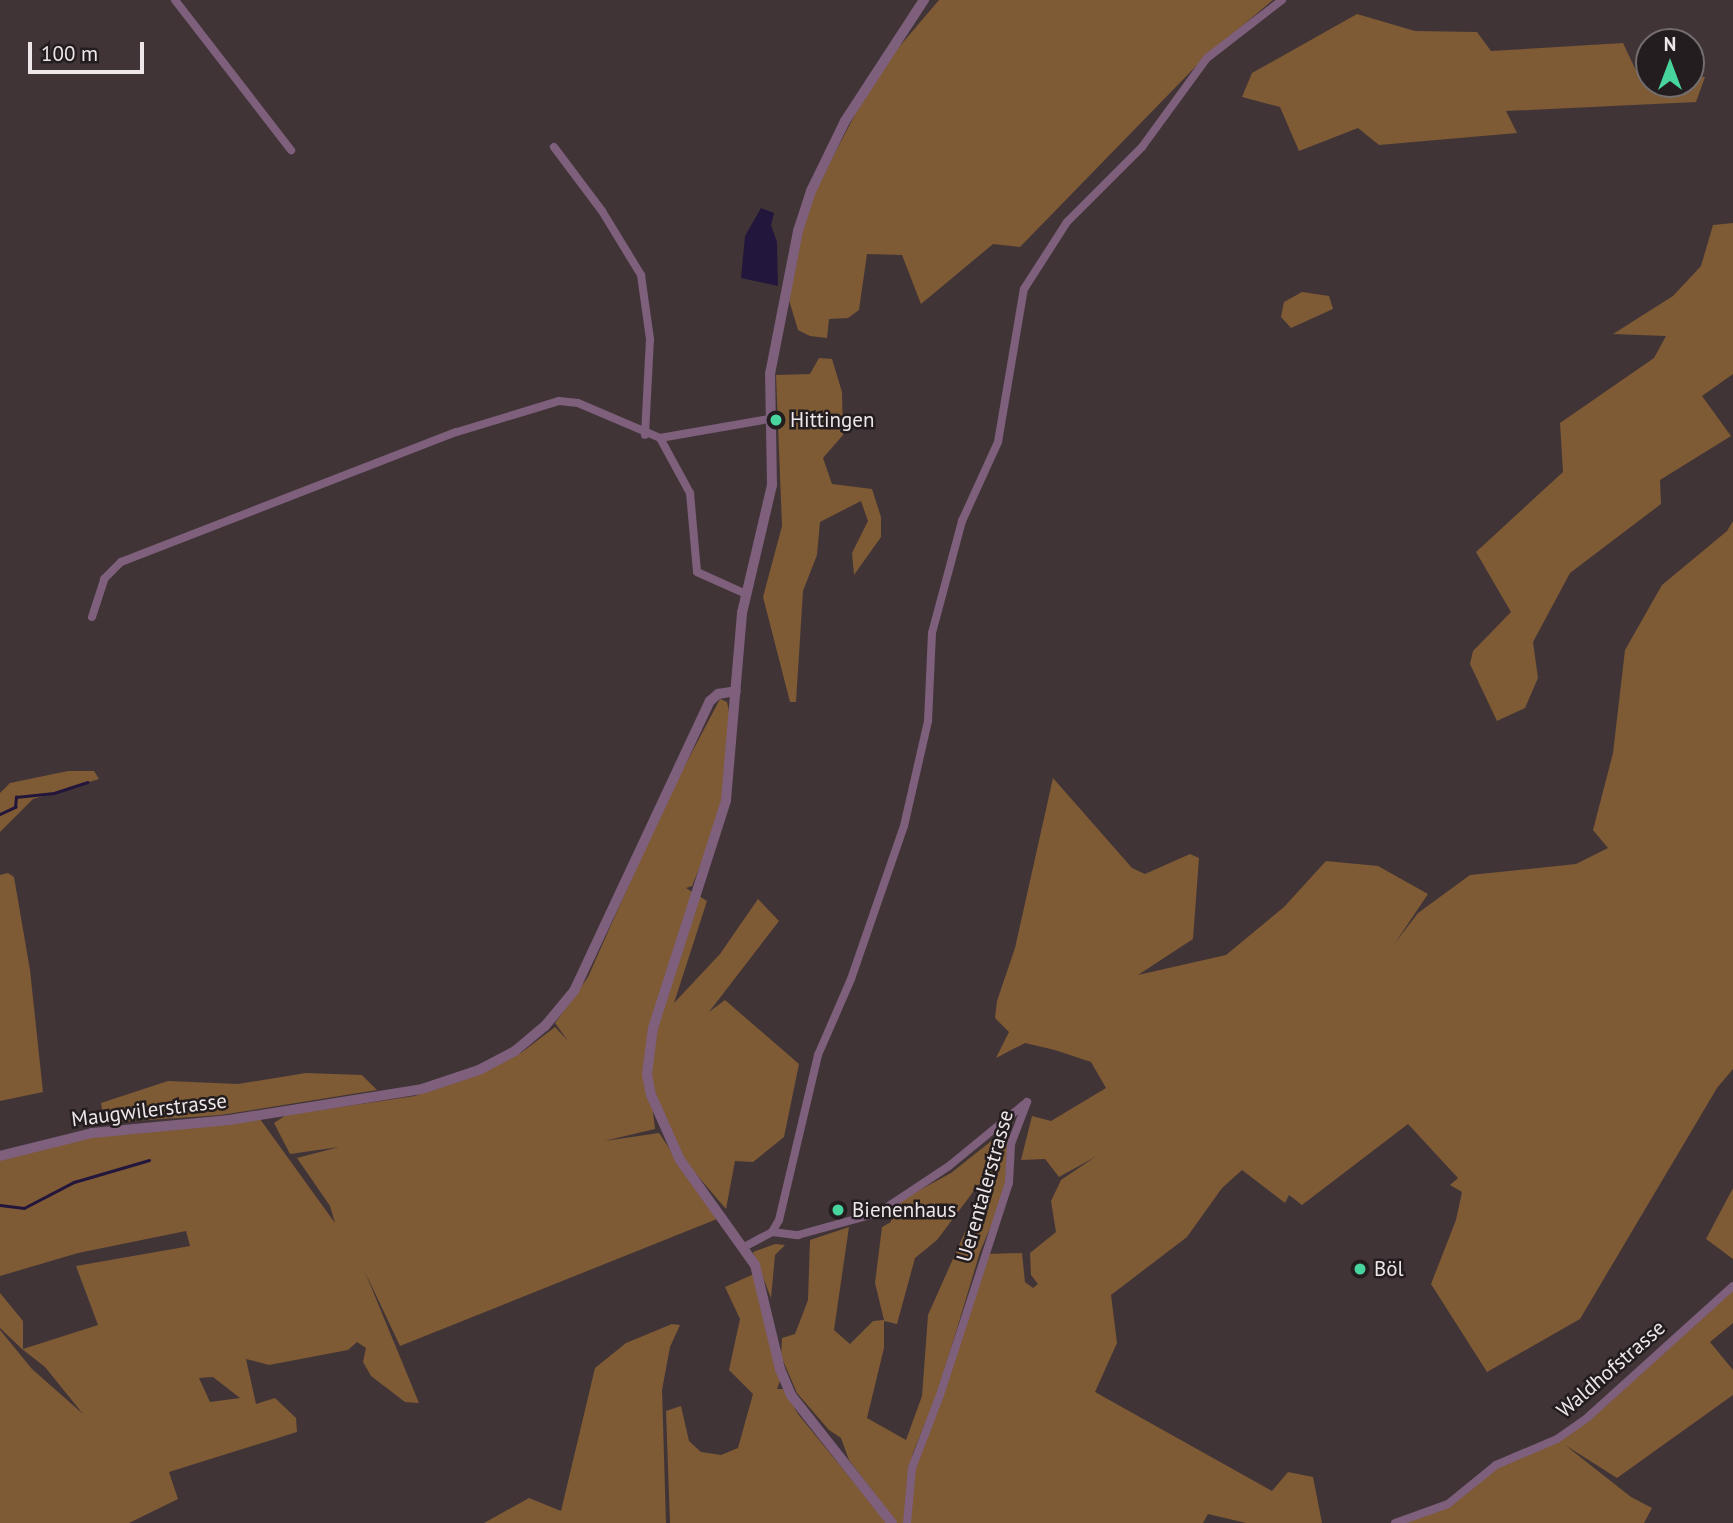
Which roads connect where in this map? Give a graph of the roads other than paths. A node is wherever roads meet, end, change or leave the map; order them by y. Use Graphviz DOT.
graph roads {
  1 [pos="175,0"];
  2 [pos="924,0"];
  3 [pos="1282,0"];
  4 [pos="554,147"];
  5 [pos="291,150"];
  6 [pos="769,419"];
  7 [pos="645,435"];
  8 [pos="660,438"];
  9 [pos="746,594"];
  10 [pos="92,617"];
  11 [pos="736,691"];
  12 [pos="0,1156"];
  13 [pos="772,1232"];
  14 [pos="744,1247"];
  15 [pos="1733,1286"];
  16 [pos="892,1523"];
  17 [pos="907,1523"];
  18 [pos="1395,1523"];
  1 -- 5 [label="street"];
  2 -- 6 [label="street"];
  3 -- 13 [label="street"];
  4 -- 7 [label="street"];
  6 -- 8 [label="street"];
  6 -- 9 [label="street"];
  7 -- 8 [label="street"];
  7 -- 10 [label="street"];
  8 -- 9 [label="street"];
  9 -- 11 [label="street"];
  11 -- 12 [label="street, Maugwilerstrasse"];
  11 -- 14 [label="street"];
  13 -- 14 [label="street"];
  13 -- 17 [label="street, Uerentalerstrasse"];
  14 -- 16 [label="street"];
  15 -- 18 [label="street, Waldhofstrasse"];
}
